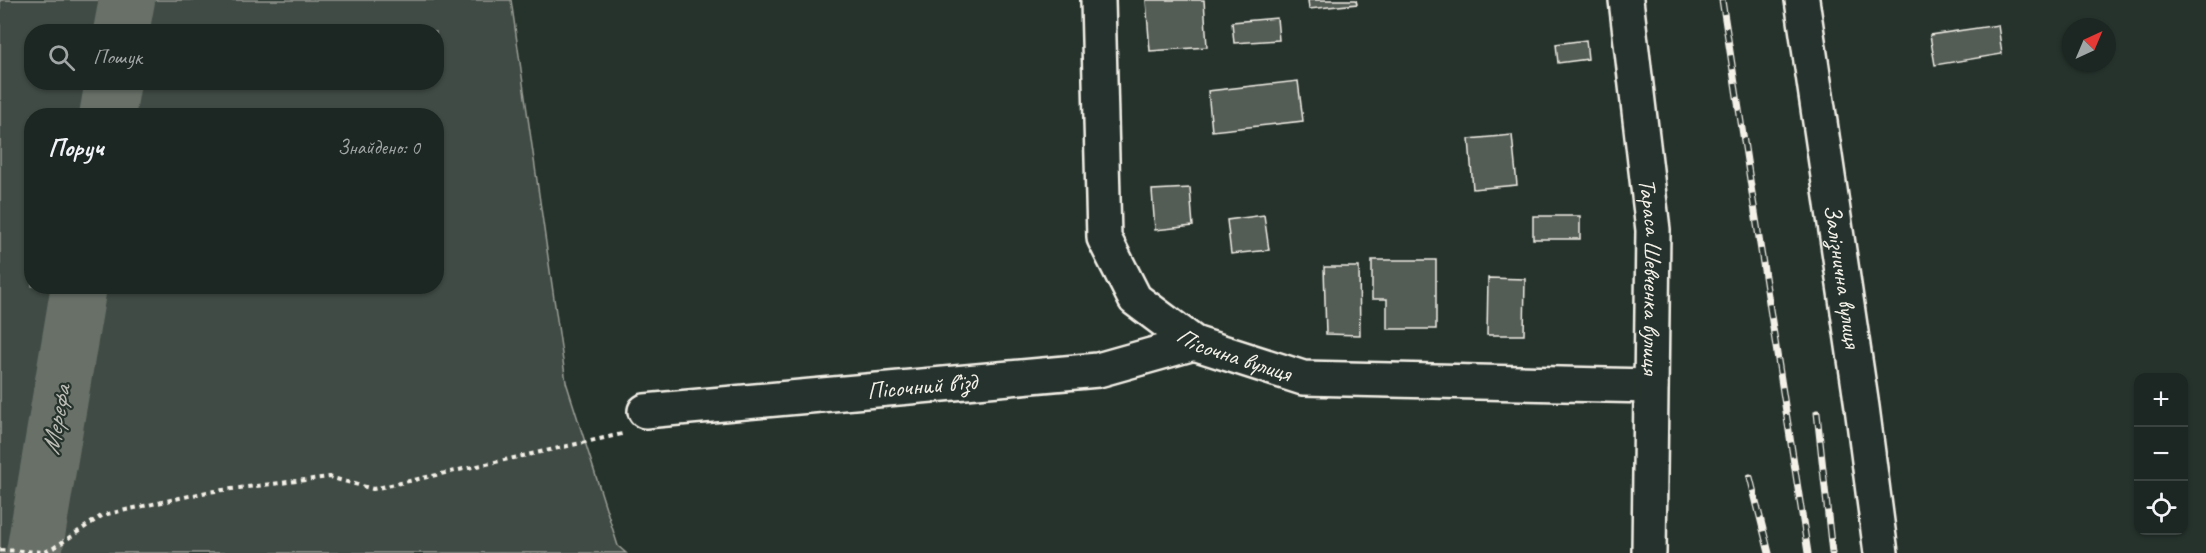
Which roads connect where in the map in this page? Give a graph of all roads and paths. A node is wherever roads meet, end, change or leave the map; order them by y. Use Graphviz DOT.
graph roads {
  1 [pos="1098,0"];
  2 [pos="1626,0"];
  3 [pos="1802,0"];
  4 [pos="1194,343"];
  5 [pos="1651,386"];
  6 [pos="645,411"];
  7 [pos="0,550"];
  8 [pos="45,552"];
  9 [pos="1649,553"];
  10 [pos="1881,553"];
  1 -- 4 [label="street, Пісочна вулиця"];
  2 -- 5 [label="street, Тараса Шевченка вулиця"];
  3 -- 10 [label="street, Залізнична вулиця"];
  4 -- 5 [label="street, Пісочна вулиця"];
  4 -- 6 [label="street, Пісочний в’їзд"];
  5 -- 9 [label="street, Тараса Шевченка вулиця"];
  6 -- 8 [label="path"];
  7 -- 8 [label="path"];
}
